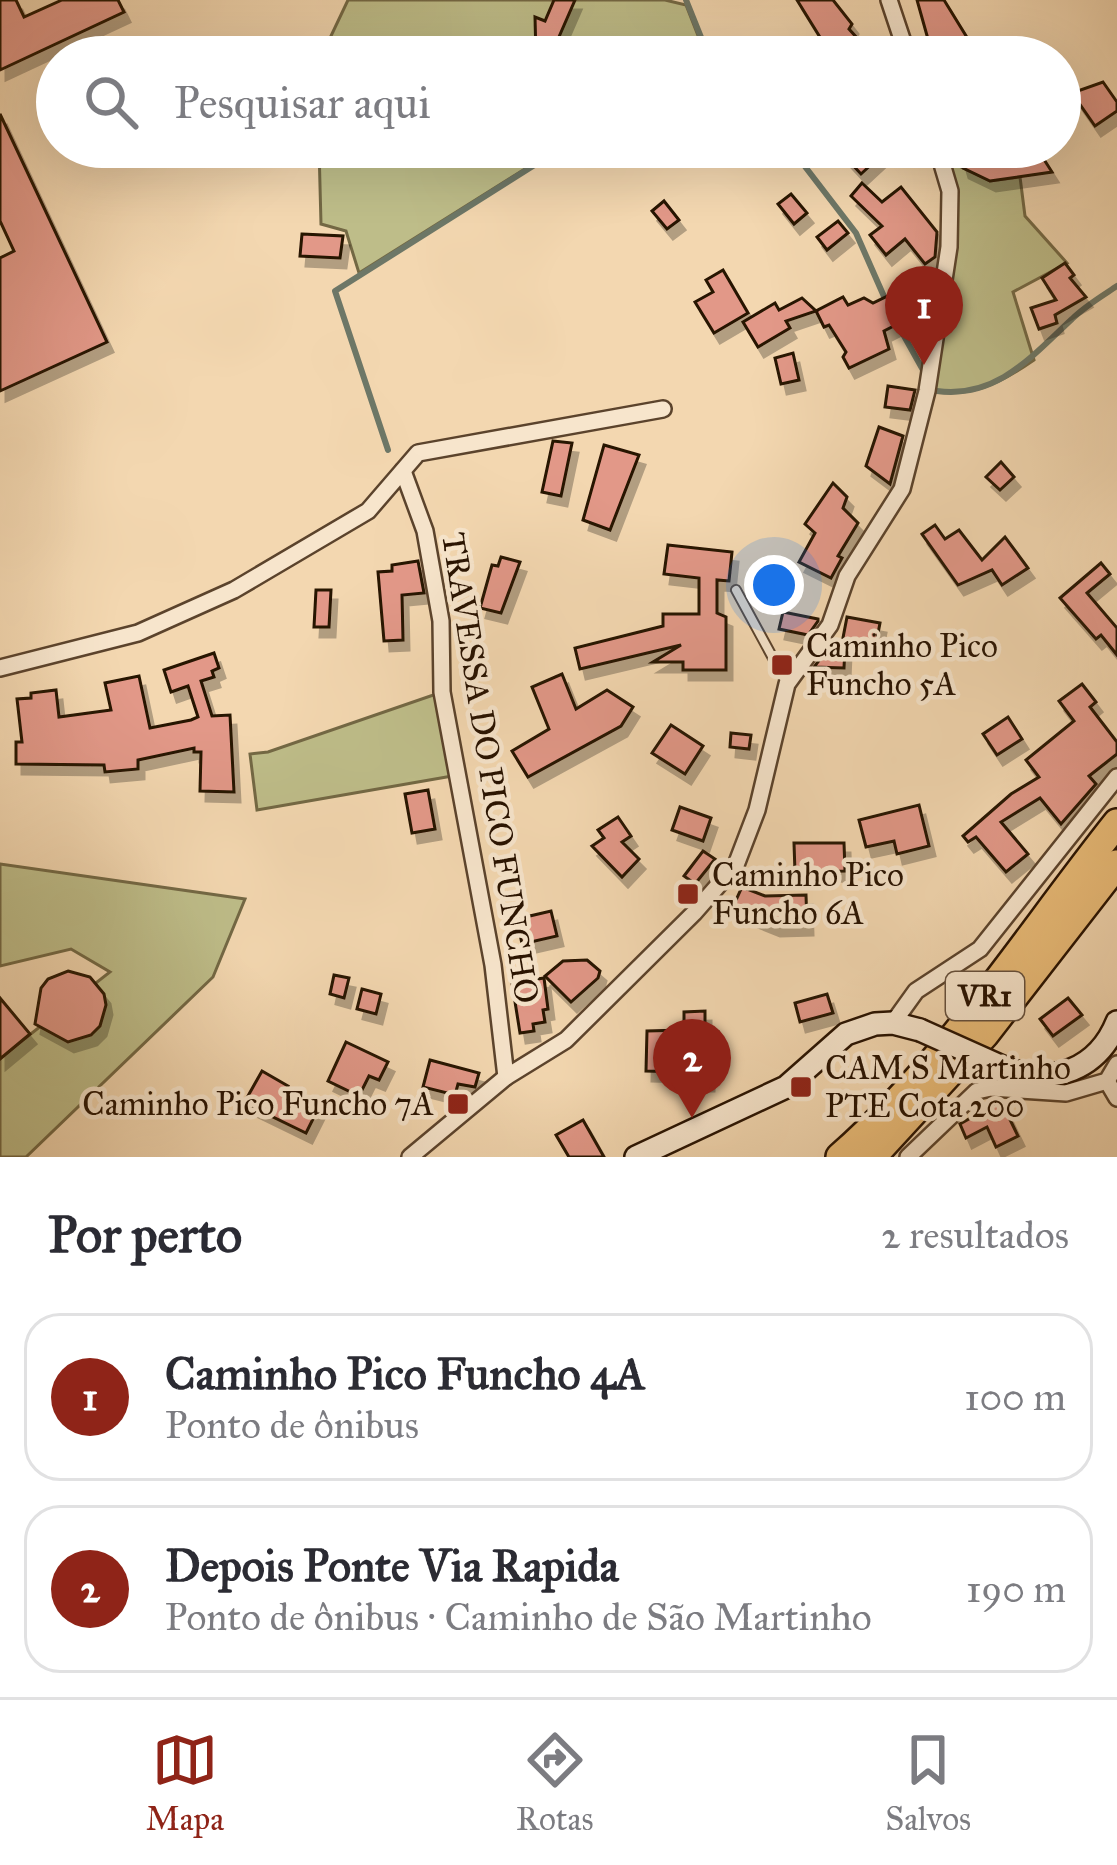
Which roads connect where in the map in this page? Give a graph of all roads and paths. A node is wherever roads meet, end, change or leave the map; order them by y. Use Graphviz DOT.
graph roads {
  1 [pos="889,0"];
  2 [pos="901,36"];
  3 [pos="943,168"];
  4 [pos="663,409"];
  5 [pos="403,471"];
  6 [pos="736,590"];
  7 [pos="0,668"];
  8 [pos="787,684"];
  9 [pos="1117,777"];
  10 [pos="1117,823"];
  11 [pos="1117,864"];
  12 [pos="1117,1022"];
  13 [pos="893,1023"];
  14 [pos="1117,1064"];
  15 [pos="506,1077"];
  16 [pos="1107,1081"];
  17 [pos="1117,1098"];
  18 [pos="410,1157"];
  19 [pos="636,1157"];
  20 [pos="840,1157"];
  21 [pos="872,1157"];
  22 [pos="908,1157"];
  1 -- 2 [label="street"];
  3 -- 8 [label="street"];
  4 -- 5 [label="street"];
  5 -- 7 [label="street"];
  5 -- 15 [label="street, TRAVESSA DO PICO FUNCHO"];
  6 -- 8 [label="lane"];
  8 -- 15 [label="street"];
  9 -- 13 [label="street"];
  10 -- 20 [label="highway, VR1"];
  11 -- 21 [label="highway, VR1"];
  12 -- 13 [label="street, bridge"];
  13 -- 19 [label="street"];
  14 -- 16 [label="street"];
  15 -- 18 [label="street"];
  16 -- 17 [label="street"];
  16 -- 22 [label="street"];
}
